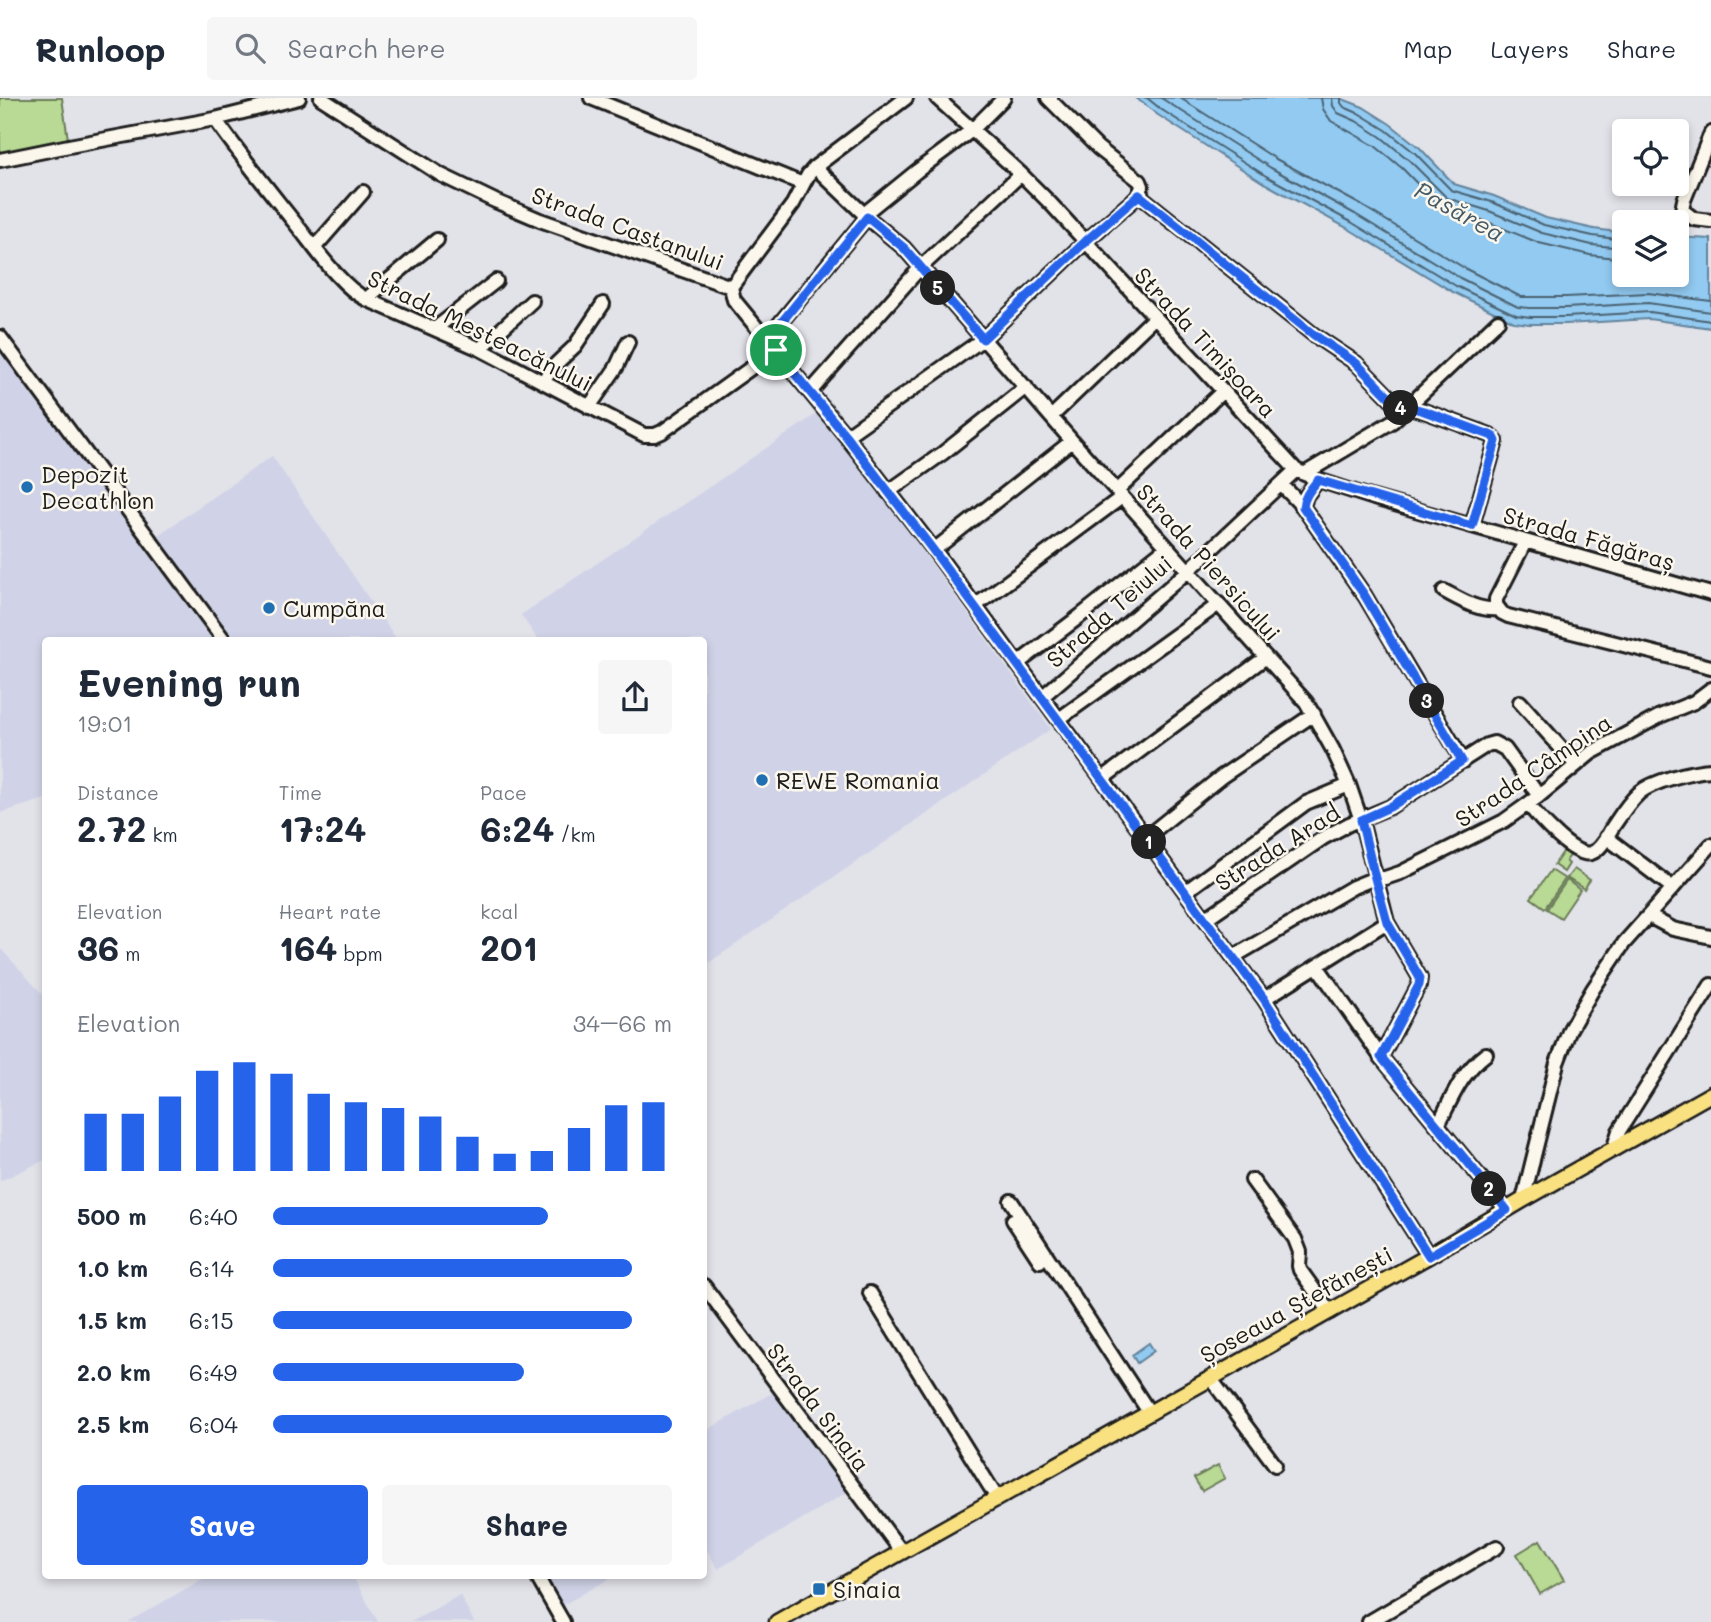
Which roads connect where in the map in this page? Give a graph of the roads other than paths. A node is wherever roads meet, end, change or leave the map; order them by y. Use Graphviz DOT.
graph roads {
  1 [pos="299,98"];
  2 [pos="321,98"];
  3 [pos="591,98"];
  4 [pos="906,98"];
  5 [pos="937,98"];
  6 [pos="1004,98"];
  7 [pos="1048,98"];
  8 [pos="215,119"];
  9 [pos="972,130"];
  10 [pos="1711,133"];
  11 [pos="0,160"];
  12 [pos="815,167"];
  13 [pos="1021,174"];
  14 [pos="803,184"];
  15 [pos="363,192"];
  16 [pos="1139,195"];
  17 [pos="865,216"];
  18 [pos="1711,221"];
  19 [pos="437,240"];
  20 [pos="1086,241"];
  21 [pos="315,247"];
  22 [pos="920,268"];
  23 [pos="496,281"];
  24 [pos="731,287"];
  25 [pos="366,299"];
  26 [pos="532,301"];
  27 [pos="603,304"];
  28 [pos="1155,317"];
  29 [pos="1498,321"];
  30 [pos="436,328"];
  31 [pos="0,337"];
  32 [pos="983,339"];
  33 [pos="767,340"];
  34 [pos="628,342"];
  35 [pos="480,349"];
  36 [pos="776,350"];
  37 [pos="543,381"];
  38 [pos="1026,387"];
  39 [pos="1223,391"];
  40 [pos="810,392"];
  41 [pos="589,407"];
  42 [pos="1407,409"];
  43 [pos="1051,417"];
  44 [pos="846,436"];
  45 [pos="1072,441"];
  46 [pos="1300,472"];
  47 [pos="1318,480"];
  48 [pos="1280,484"];
  49 [pos="888,492"];
  50 [pos="1119,494"];
  51 [pos="1303,507"];
  52 [pos="1472,526"];
  53 [pos="1525,542"];
  54 [pos="1167,547"];
  55 [pos="933,550"];
  56 [pos="1188,571"];
  57 [pos="1444,591"];
  58 [pos="1711,594"];
  59 [pos="1219,604"];
  60 [pos="975,606"];
  61 [pos="1498,609"];
  62 [pos="222,637"];
  63 [pos="1266,656"];
  64 [pos="1017,664"];
  65 [pos="1711,667"];
  66 [pos="1711,689"];
  67 [pos="1042,697"];
  68 [pos="1520,702"];
  69 [pos="1314,714"];
  70 [pos="1059,719"];
  71 [pos="1462,761"];
  72 [pos="1576,765"];
  73 [pos="1711,770"];
  74 [pos="1102,779"];
  75 [pos="1349,785"];
  76 [pos="1539,796"];
  77 [pos="1528,804"];
  78 [pos="1361,820"];
  79 [pos="1606,837"];
  80 [pos="1145,838"];
  81 [pos="1711,845"];
  82 [pos="1375,878"];
  83 [pos="1673,888"];
  84 [pos="1185,892"];
  85 [pos="1648,916"];
  86 [pos="1205,919"];
  87 [pos="1387,922"];
  88 [pos="1711,937"];
  89 [pos="1233,957"];
  90 [pos="1317,966"];
  91 [pos="1711,985"];
  92 [pos="1264,999"];
  93 [pos="1486,1054"];
  94 [pos="1381,1057"];
  95 [pos="1711,1094"];
  96 [pos="1438,1125"];
  97 [pos="1613,1150"];
  98 [pos="1252,1180"];
  99 [pos="1523,1200"];
  100 [pos="1011,1201"];
  101 [pos="1507,1210"];
  102 [pos="1013,1220"];
  103 [pos="1429,1256"];
  104 [pos="707,1290"];
  105 [pos="870,1293"];
  106 [pos="1329,1312"];
  107 [pos="1211,1378"];
  108 [pos="1146,1414"];
  109 [pos="1275,1465"];
  110 [pos="998,1498"];
  111 [pos="1497,1547"];
  112 [pos="902,1552"];
  113 [pos="538,1579"];
  114 [pos="563,1622"];
  115 [pos="777,1622"];
  116 [pos="1369,1622"];
  1 -- 8 [label="street"];
  2 -- 24 [label="street, Strada Castanului"];
  3 -- 14 [label="street"];
  4 -- 12 [label="street, Strada Castanului"];
  5 -- 9 [label="street, Strada Timișoara"];
  6 -- 9 [label="street"];
  7 -- 16 [label="street"];
  8 -- 11 [label="street"];
  8 -- 21 [label="street, Strada Mesteacănului"];
  9 -- 13 [label="street, Strada Timișoara"];
  9 -- 17 [label="street"];
  10 -- 18 [label="street"];
  12 -- 14 [label="street, Strada Castanului"];
  12 -- 17 [label="street, Strada Piersicului"];
  13 -- 20 [label="street, Strada Timișoara"];
  13 -- 22 [label="street"];
  14 -- 24 [label="street, Strada Castanului"];
  15 -- 21 [label="street"];
  16 -- 20 [label="street"];
  16 -- 42 [label="street"];
  17 -- 22 [label="street, Strada Piersicului"];
  17 -- 33 [label="street"];
  19 -- 25 [label="street"];
  20 -- 28 [label="street, Strada Timișoara"];
  20 -- 32 [label="street"];
  21 -- 25 [label="street, Strada Mesteacănului"];
  22 -- 32 [label="street, Strada Piersicului"];
  22 -- 40 [label="street"];
  23 -- 30 [label="street"];
  24 -- 33 [label="street"];
  25 -- 30 [label="street, Strada Mesteacănului"];
  26 -- 35 [label="street"];
  27 -- 37 [label="street"];
  28 -- 39 [label="street, Strada Timișoara"];
  28 -- 43 [label="street"];
  29 -- 42 [label="street, Strada Teiului"];
  30 -- 35 [label="street, Strada Mesteacănului"];
  31 -- 62 [label="street"];
  32 -- 38 [label="street, Strada Piersicului"];
  32 -- 44 [label="street"];
  33 -- 36 [label="street"];
  34 -- 41 [label="street"];
  35 -- 37 [label="street, Strada Mesteacănului"];
  36 -- 40 [label="street"];
  36 -- 41 [label="street, Strada Mesteacănului"];
  37 -- 41 [label="street, Strada Mesteacănului"];
  38 -- 43 [label="street, Strada Piersicului"];
  38 -- 49 [label="street"];
  39 -- 46 [label="street, Strada Timișoara"];
  39 -- 50 [label="street"];
  40 -- 44 [label="street"];
  42 -- 46 [label="street, Strada Teiului"];
  42 -- 52 [label="street"];
  43 -- 45 [label="street, Strada Piersicului"];
  44 -- 49 [label="street"];
  45 -- 50 [label="street, Strada Piersicului"];
  45 -- 55 [label="street"];
  46 -- 47 [label="street, Strada Făgăraș"];
  46 -- 48 [label="street, Strada Teiului"];
  47 -- 51 [label="street"];
  47 -- 52 [label="street, Strada Făgăraș"];
  48 -- 51 [label="street"];
  48 -- 56 [label="street, Strada Teiului"];
  49 -- 55 [label="street"];
  50 -- 54 [label="street, Strada Piersicului"];
  50 -- 60 [label="street"];
  51 -- 71 [label="street"];
  52 -- 53 [label="street, Strada Făgăraș"];
  53 -- 58 [label="street, Strada Făgăraș"];
  53 -- 61 [label="street"];
  54 -- 56 [label="street, Strada Piersicului"];
  54 -- 64 [label="street"];
  55 -- 60 [label="street"];
  56 -- 59 [label="street, Strada Piersicului"];
  56 -- 67 [label="street, Strada Teiului"];
  57 -- 61 [label="street"];
  59 -- 63 [label="street, Strada Piersicului"];
  59 -- 70 [label="street"];
  60 -- 64 [label="street"];
  61 -- 65 [label="street"];
  63 -- 69 [label="street, Strada Piersicului"];
  63 -- 74 [label="street"];
  64 -- 67 [label="street"];
  66 -- 72 [label="street, Strada Câmpina"];
  67 -- 70 [label="street"];
  68 -- 72 [label="street"];
  69 -- 75 [label="street, Strada Piersicului"];
  69 -- 80 [label="street"];
  70 -- 74 [label="street"];
  71 -- 76 [label="street, Strada Arad"];
  71 -- 78 [label="street, Strada Arad"];
  72 -- 76 [label="street, Strada Câmpina"];
  73 -- 79 [label="street"];
  74 -- 80 [label="street"];
  75 -- 78 [label="street, Strada Piersicului"];
  75 -- 84 [label="street"];
  76 -- 77 [label="street, Strada Câmpina"];
  77 -- 79 [label="street"];
  77 -- 82 [label="street, Strada Câmpina"];
  78 -- 82 [label="street, Strada Piersicului"];
  78 -- 86 [label="street, Strada Arad"];
  79 -- 83 [label="street"];
  80 -- 84 [label="street"];
  81 -- 83 [label="street"];
  82 -- 87 [label="street, Strada Piersicului"];
  82 -- 89 [label="street, Strada Câmpina"];
  83 -- 85 [label="street"];
  84 -- 86 [label="street"];
  85 -- 88 [label="street"];
  85 -- 99 [label="street"];
  86 -- 89 [label="street"];
  87 -- 90 [label="street"];
  87 -- 94 [label="street, Strada Piersicului"];
  89 -- 92 [label="street"];
  90 -- 92 [label="street"];
  90 -- 94 [label="street"];
  91 -- 97 [label="street"];
  92 -- 103 [label="street"];
  93 -- 96 [label="street"];
  94 -- 96 [label="street"];
  95 -- 97 [label="main road, Șoseaua Ștefănești"];
  96 -- 101 [label="street"];
  97 -- 99 [label="main road, Șoseaua Ștefănești"];
  98 -- 106 [label="street"];
  99 -- 101 [label="main road, Șoseaua Ștefănești"];
  100 -- 108 [label="street"];
  101 -- 103 [label="main road, Șoseaua Ștefănești"];
  102 -- 108 [label="street"];
  103 -- 106 [label="main road, Șoseaua Ștefănești"];
  104 -- 112 [label="street, Strada Sinaia"];
  105 -- 110 [label="street"];
  106 -- 107 [label="main road, Șoseaua Ștefănești"];
  107 -- 108 [label="main road, Șoseaua Ștefănești"];
  107 -- 109 [label="street"];
  108 -- 110 [label="main road, Șoseaua Ștefănești"];
  110 -- 112 [label="main road, Șoseaua Ștefănești"];
  111 -- 116 [label="street"];
  112 -- 115 [label="main road, Șoseaua Ștefănești"];
  113 -- 114 [label="street"];
}
